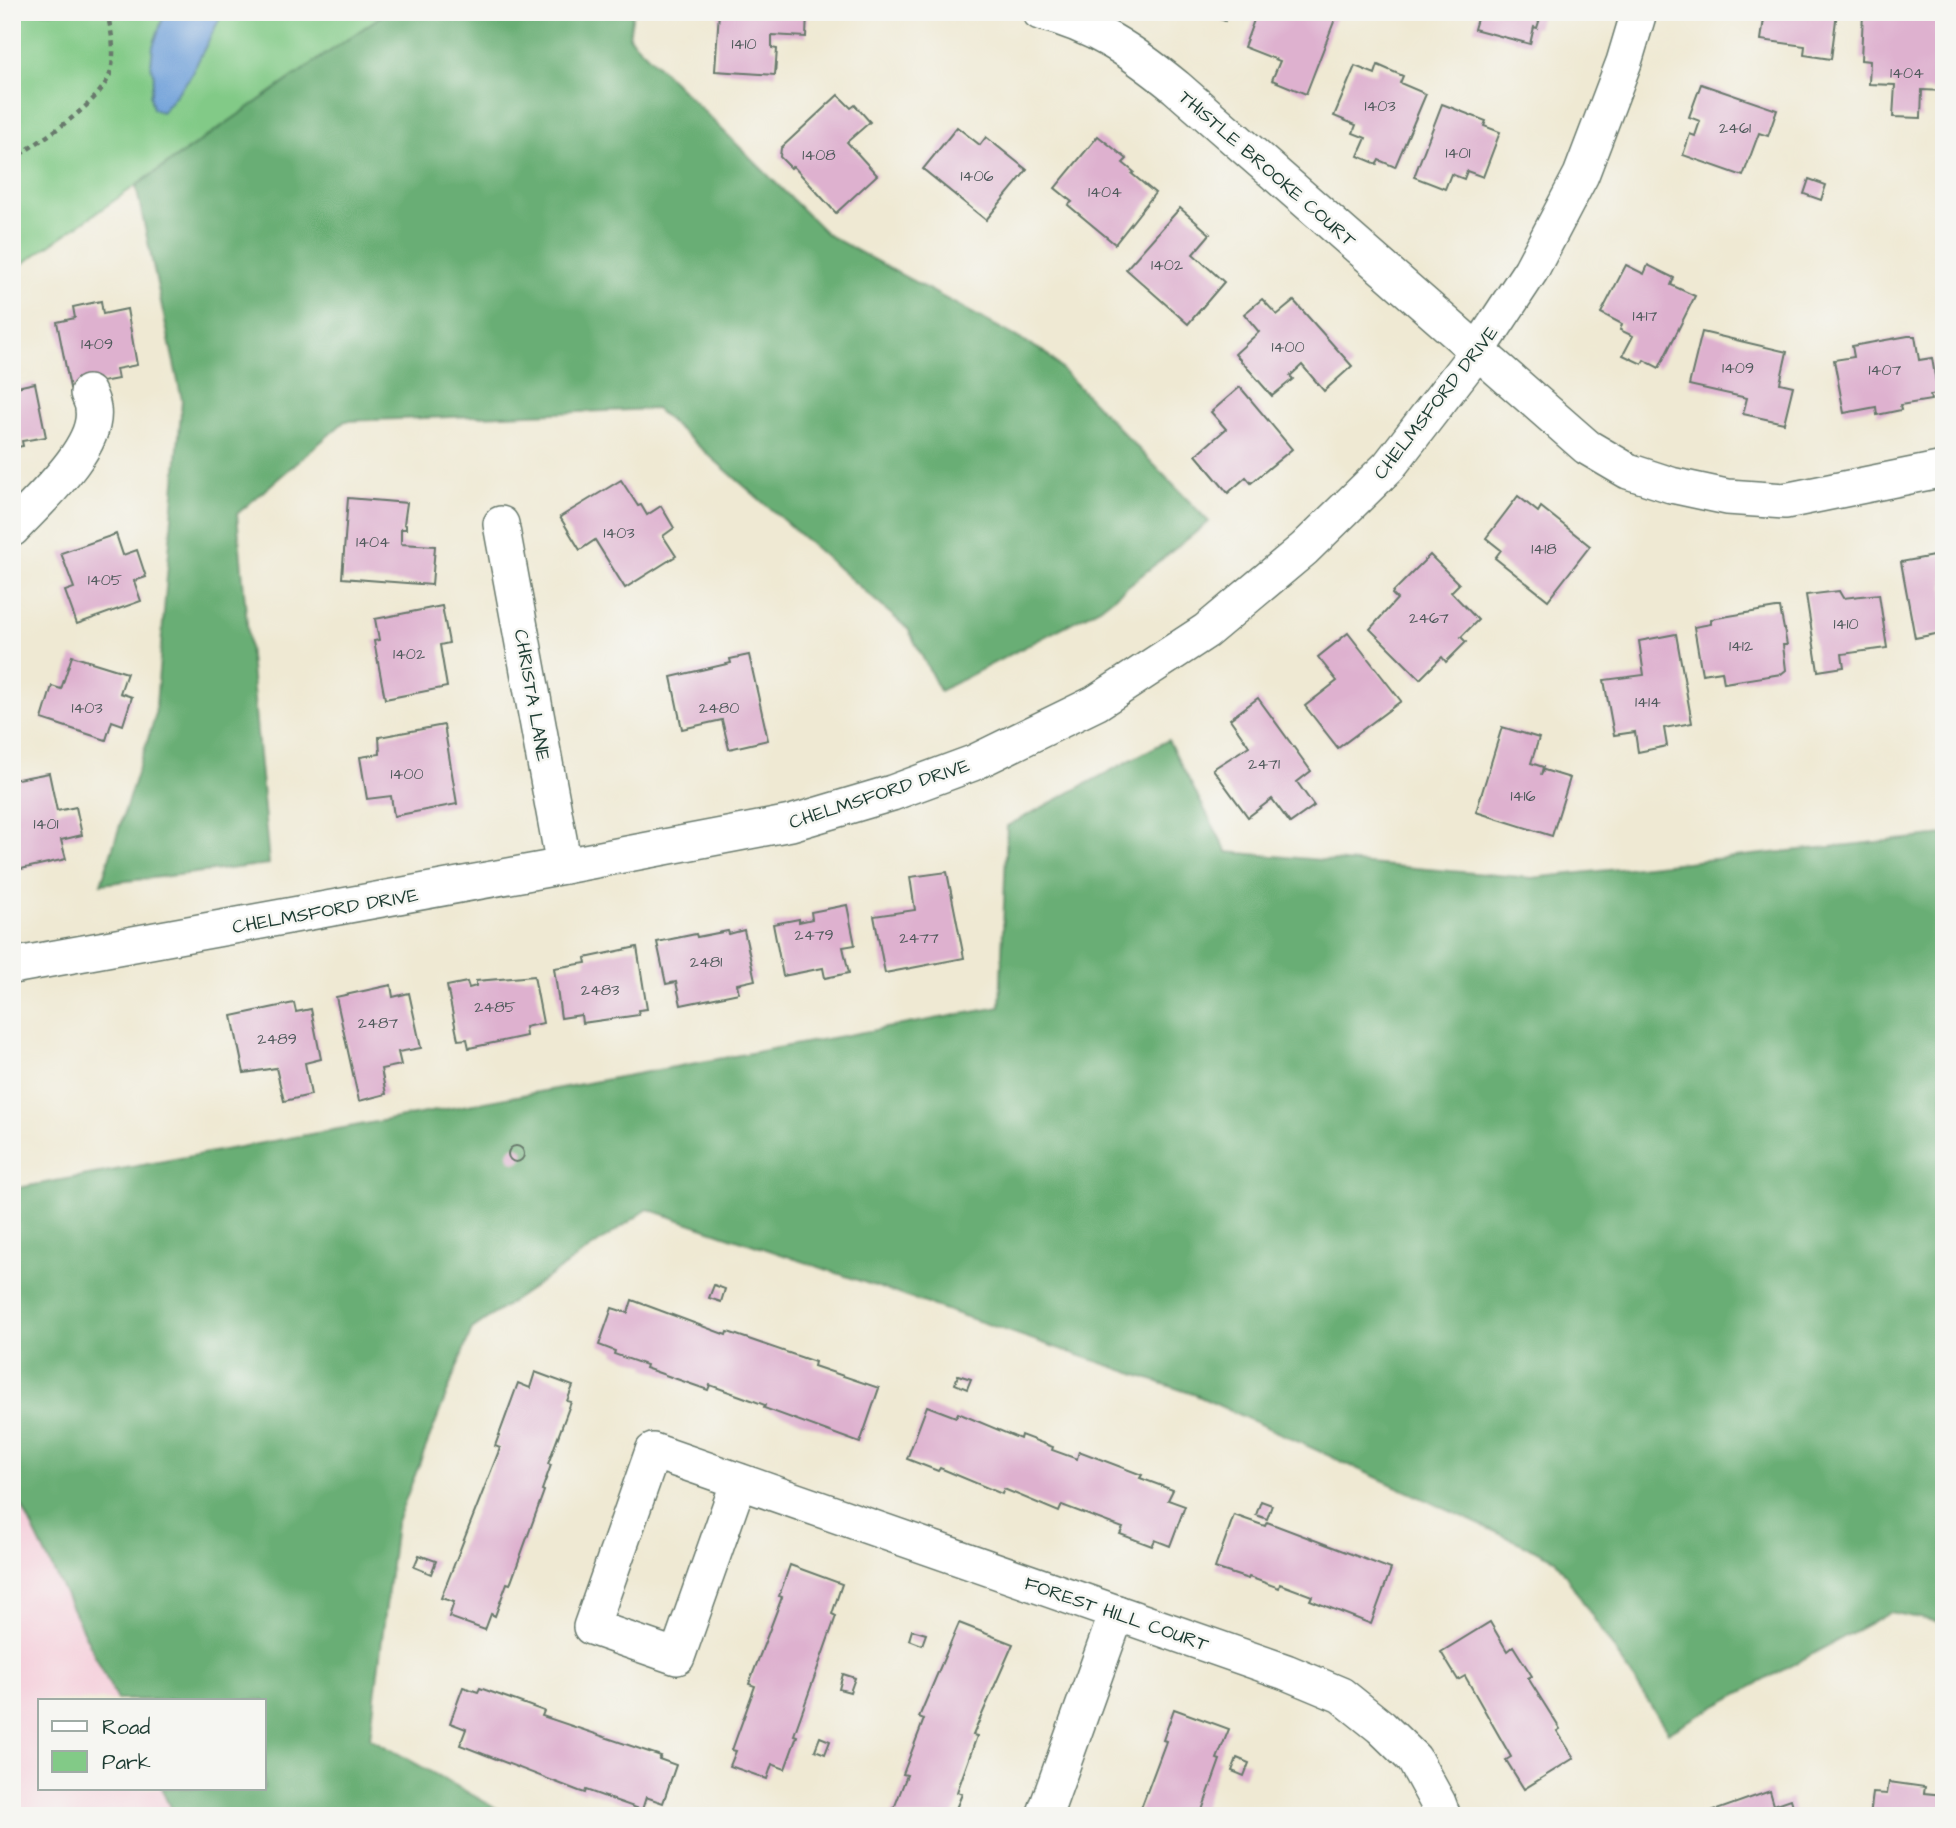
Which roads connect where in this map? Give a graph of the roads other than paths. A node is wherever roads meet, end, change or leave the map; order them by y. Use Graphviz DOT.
graph roads {
  1 [pos="1040,12"];
  2 [pos="1639,12"];
  3 [pos="1477,352"];
  4 [pos="88,393"];
  5 [pos="1944,469"];
  6 [pos="501,524"];
  7 [pos="12,529"];
  8 [pos="564,866"];
  9 [pos="12,966"];
  10 [pos="739,1481"];
  11 [pos="1117,1613"];
  12 [pos="1044,1816"];
  13 [pos="1443,1816"];
  1 -- 3 [label="street, THISTLE BROOKE COURT"];
  2 -- 3 [label="street, CHELMSFORD DRIVE"];
  3 -- 5 [label="street, THISTLE BROOKE COURT"];
  3 -- 8 [label="street, CHELMSFORD DRIVE"];
  4 -- 7 [label="street"];
  6 -- 8 [label="street, CHRISTA LANE"];
  8 -- 9 [label="street, CHELMSFORD DRIVE"];
  10 -- 10 [label="street, FOREST HILL COURT"];
  10 -- 11 [label="street, FOREST HILL COURT"];
  11 -- 12 [label="street"];
  11 -- 13 [label="street, FOREST HILL COURT"];
}
